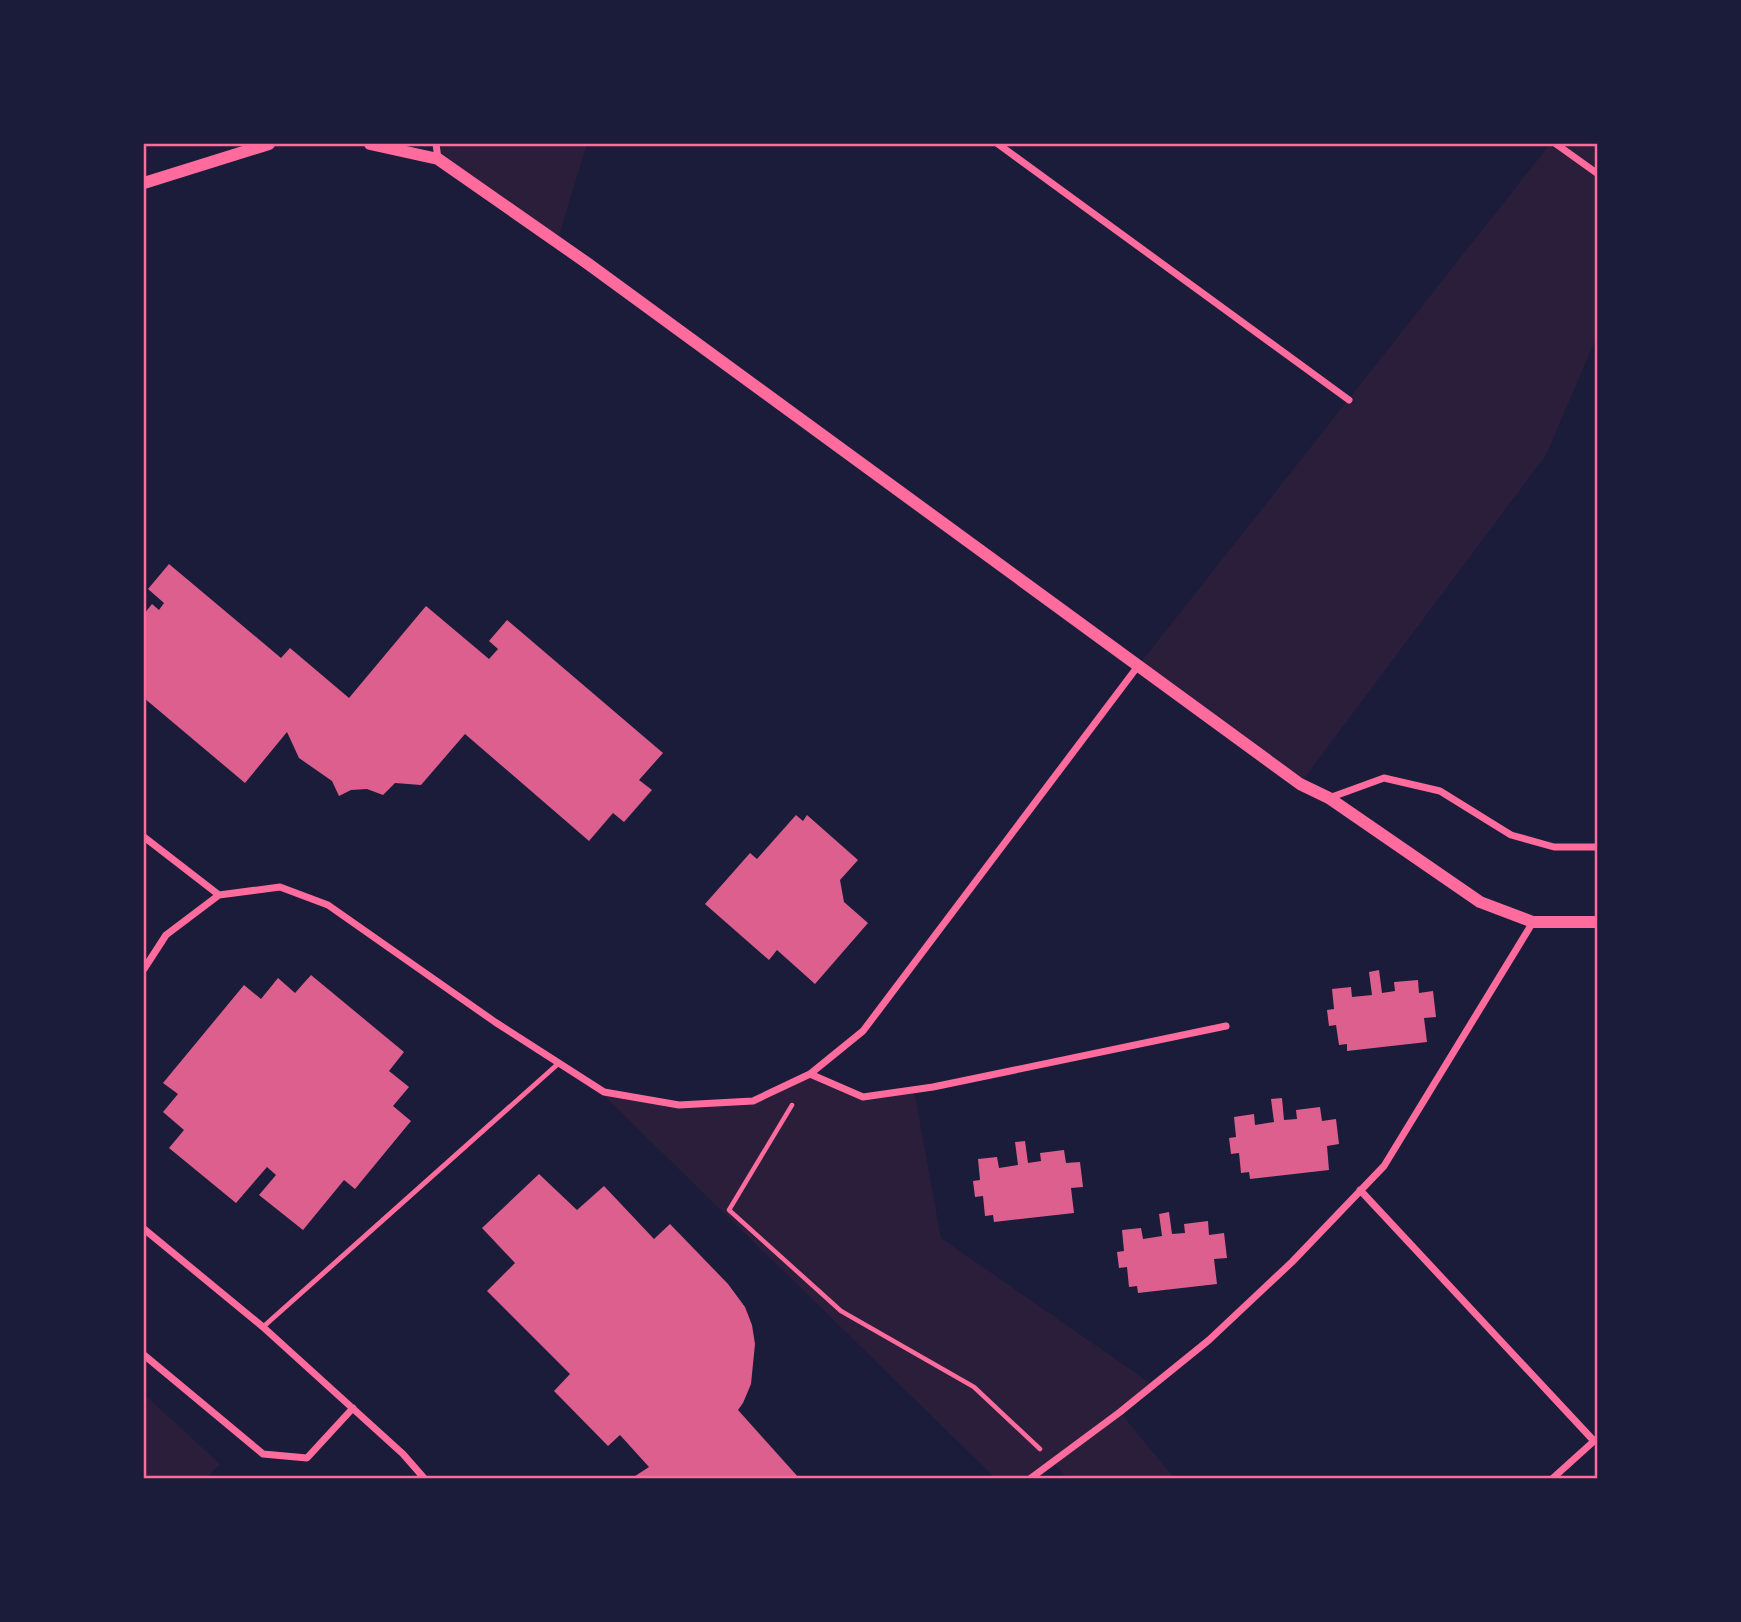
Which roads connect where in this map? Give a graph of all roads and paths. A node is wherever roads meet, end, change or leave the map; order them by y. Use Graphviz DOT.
graph roads {
  1 [pos="269,144"];
  2 [pos="370,144"];
  3 [pos="436,144"];
  4 [pos="998,144"];
  5 [pos="1556,144"];
  6 [pos="438,159"];
  7 [pos="1598,174"];
  8 [pos="144,183"];
  9 [pos="1349,400"];
  10 [pos="1138,666"];
  11 [pos="1329,798"];
  12 [pos="144,837"];
  13 [pos="1598,848"];
  14 [pos="219,895"];
  15 [pos="1533,922"];
  16 [pos="1598,922"];
  17 [pos="144,969"];
  18 [pos="1226,1027"];
  19 [pos="559,1063"];
  20 [pos="810,1074"];
  21 [pos="1360,1191"];
  22 [pos="144,1229"];
  23 [pos="262,1327"];
  24 [pos="144,1354"];
  25 [pos="353,1408"];
  26 [pos="1596,1440"];
  27 [pos="1053,1462"];
  28 [pos="424,1479"];
  29 [pos="1031,1479"];
  30 [pos="1553,1479"];
  1 -- 8 [label="street"];
  2 -- 6 [label="street"];
  3 -- 6 [label="street"];
  4 -- 9 [label="street"];
  5 -- 7 [label="street"];
  6 -- 10 [label="street"];
  10 -- 11 [label="street"];
  10 -- 20 [label="street"];
  11 -- 13 [label="street"];
  11 -- 15 [label="street"];
  12 -- 14 [label="street"];
  14 -- 17 [label="street"];
  14 -- 19 [label="street"];
  15 -- 16 [label="street"];
  15 -- 21 [label="street"];
  18 -- 20 [label="street"];
  19 -- 20 [label="street"];
  19 -- 23 [label="lane"];
  20 -- 27 [label="path"];
  21 -- 26 [label="street"];
  21 -- 27 [label="street"];
  22 -- 23 [label="street"];
  23 -- 25 [label="street"];
  24 -- 25 [label="street"];
  25 -- 28 [label="street"];
  26 -- 30 [label="street"];
  27 -- 29 [label="street"];
}
